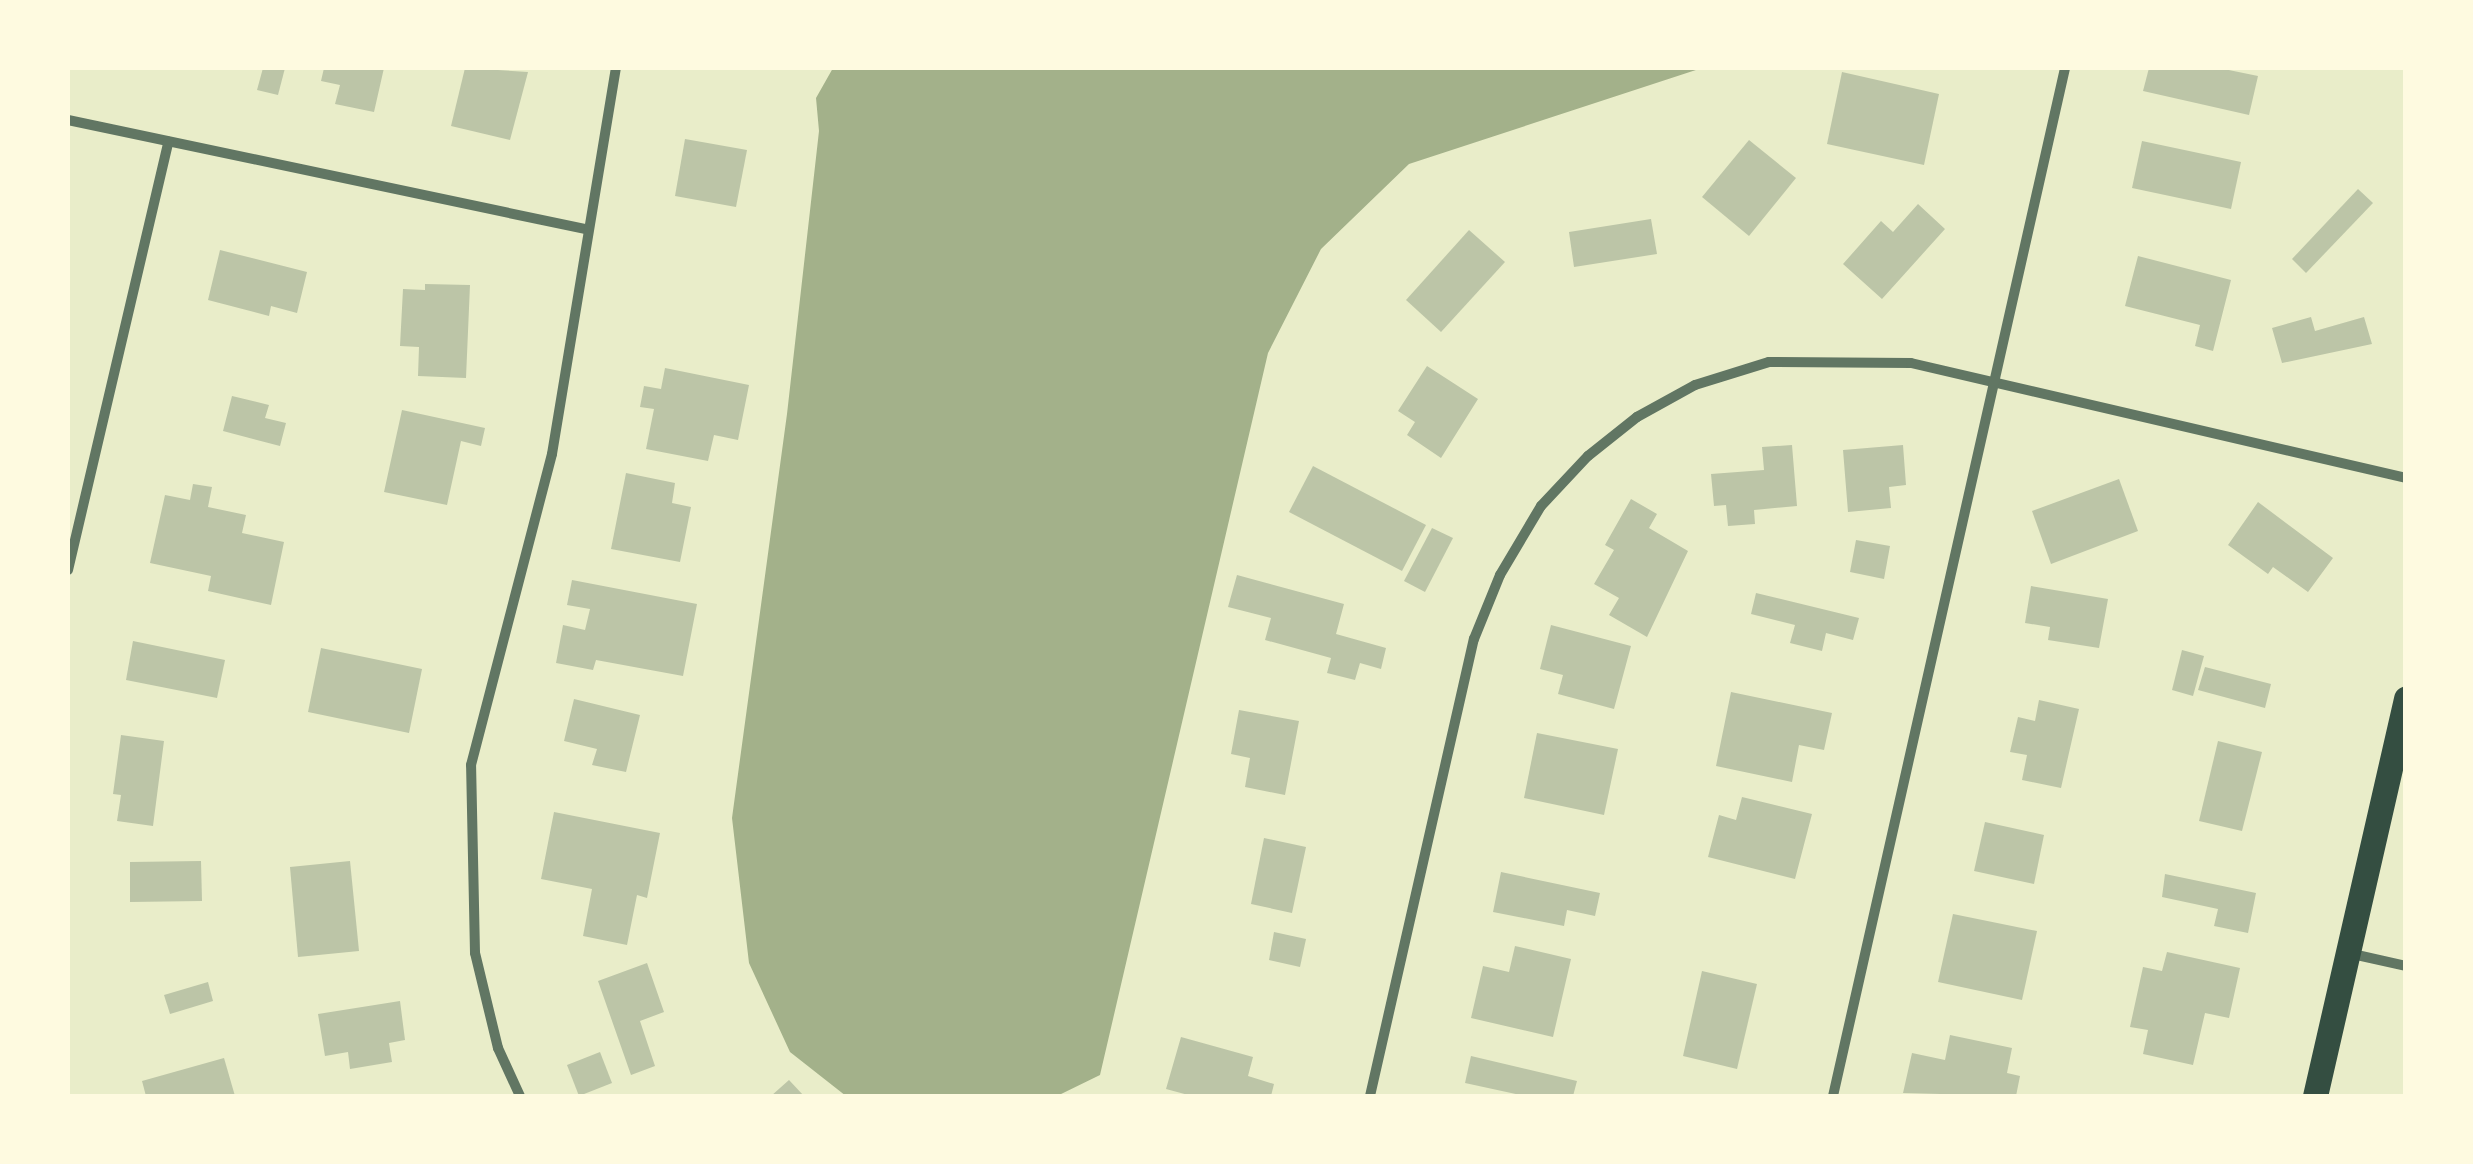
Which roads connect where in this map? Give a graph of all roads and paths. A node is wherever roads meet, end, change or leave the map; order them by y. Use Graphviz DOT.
graph roads {
  1 [pos="616,68"];
  2 [pos="2065,68"];
  3 [pos="68,120"];
  4 [pos="168,142"];
  5 [pos="585,230"];
  6 [pos="1996,380"];
  7 [pos="2406,478"];
  8 [pos="68,570"];
  9 [pos="2406,698"];
  10 [pos="2348,953"];
  11 [pos="2406,966"];
  12 [pos="520,1096"];
  13 [pos="1370,1096"];
  14 [pos="1833,1096"];
  15 [pos="2315,1096"];
  1 -- 5 [label="street"];
  2 -- 6 [label="street"];
  3 -- 4 [label="street"];
  4 -- 5 [label="street"];
  4 -- 8 [label="street"];
  5 -- 12 [label="street"];
  6 -- 7 [label="street"];
  6 -- 13 [label="street"];
  6 -- 14 [label="street"];
  9 -- 10 [label="main road"];
  10 -- 11 [label="street"];
  10 -- 15 [label="main road"];
}
